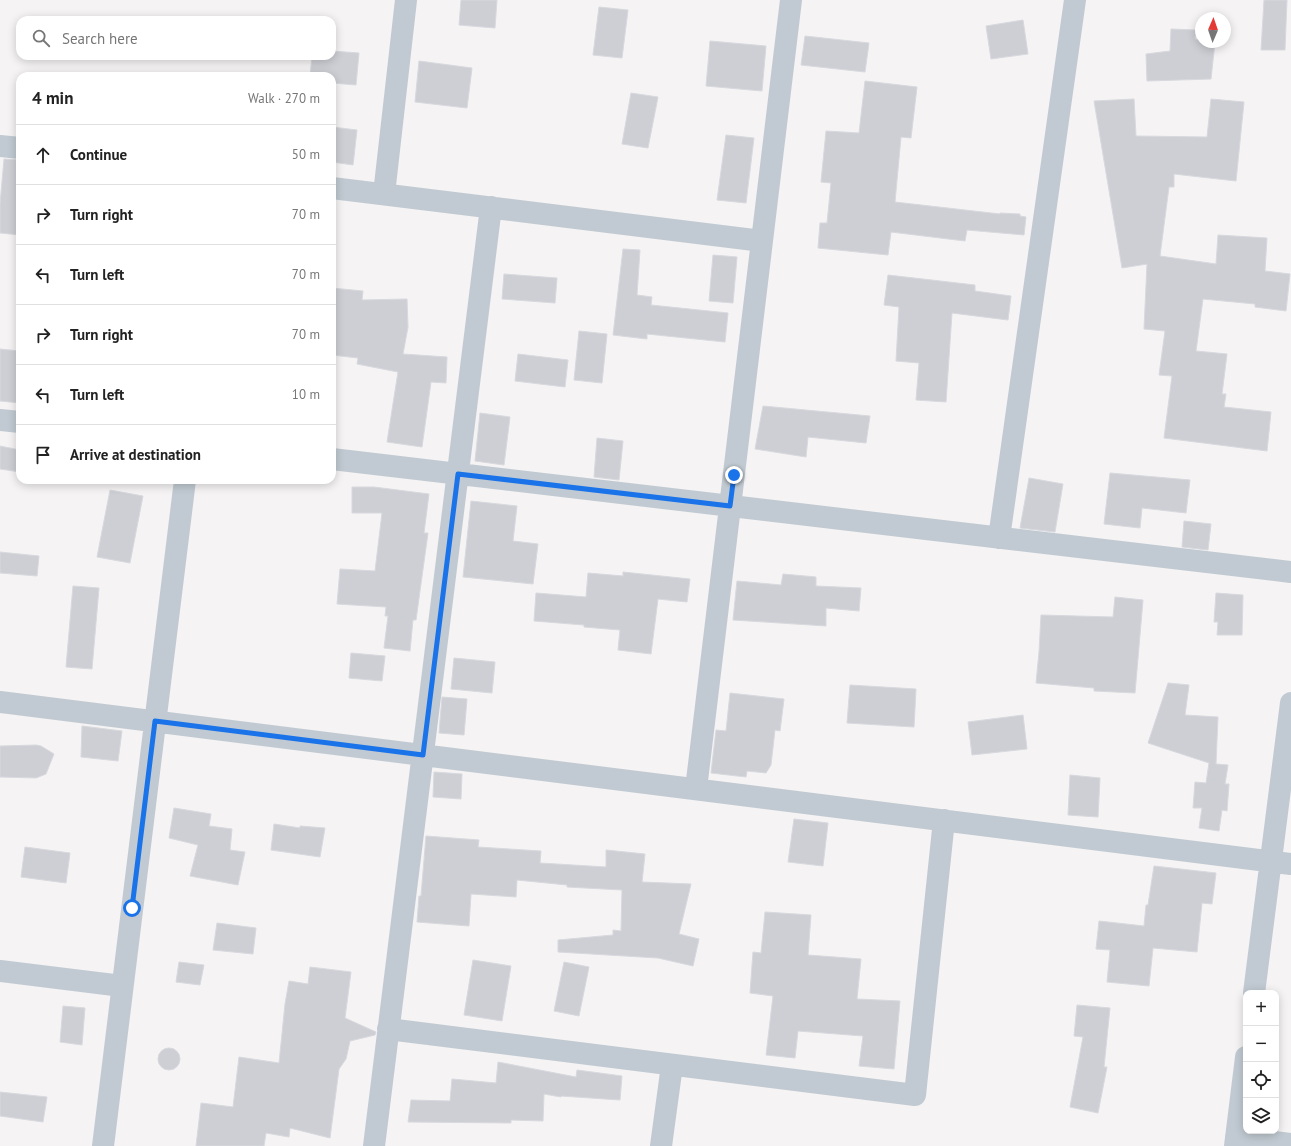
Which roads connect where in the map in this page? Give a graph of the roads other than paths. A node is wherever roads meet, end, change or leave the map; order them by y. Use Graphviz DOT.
graph roads {
  1 [pos="406,0"];
  2 [pos="791,0"];
  3 [pos="1075,0"];
  4 [pos="0,146"];
  5 [pos="16,148"];
  6 [pos="336,188"];
  7 [pos="384,194"];
  8 [pos="491,208"];
  9 [pos="762,241"];
  10 [pos="0,420"];
  11 [pos="16,422"];
  12 [pos="336,459"];
  13 [pos="458,474"];
  14 [pos="185,484"];
  15 [pos="730,506"];
  16 [pos="999,538"];
  17 [pos="1291,572"];
  18 [pos="0,702"];
  19 [pos="1291,703"];
  20 [pos="155,721"];
  21 [pos="423,755"];
  22 [pos="696,790"];
  23 [pos="944,820"];
  24 [pos="1281,863"];
  25 [pos="0,971"];
  26 [pos="122,986"];
  27 [pos="1255,990"];
  28 [pos="388,1029"];
  29 [pos="1245,1062"];
  30 [pos="672,1065"];
  31 [pos="1235,1142"];
  32 [pos="1291,1144"];
  33 [pos="103,1146"];
  34 [pos="374,1146"];
  35 [pos="661,1146"];
  1 -- 7 [label="street"];
  2 -- 9 [label="street"];
  3 -- 16 [label="street"];
  4 -- 5 [label="street"];
  6 -- 7 [label="street"];
  7 -- 8 [label="street"];
  8 -- 9 [label="street"];
  8 -- 13 [label="street"];
  9 -- 15 [label="street"];
  10 -- 11 [label="street"];
  12 -- 13 [label="street"];
  13 -- 15 [label="street"];
  13 -- 21 [label="street"];
  14 -- 20 [label="street"];
  15 -- 16 [label="street"];
  15 -- 22 [label="street"];
  16 -- 17 [label="street"];
  18 -- 20 [label="street"];
  19 -- 24 [label="street"];
  20 -- 21 [label="street"];
  20 -- 26 [label="street"];
  21 -- 22 [label="street"];
  21 -- 28 [label="street"];
  22 -- 23 [label="street"];
  23 -- 24 [label="street"];
  23 -- 30 [label="street"];
  24 -- 27 [label="street"];
  25 -- 26 [label="street"];
  26 -- 33 [label="street"];
  28 -- 30 [label="street"];
  28 -- 34 [label="street"];
  29 -- 31 [label="street"];
  30 -- 35 [label="street"];
  31 -- 32 [label="street"];
}
